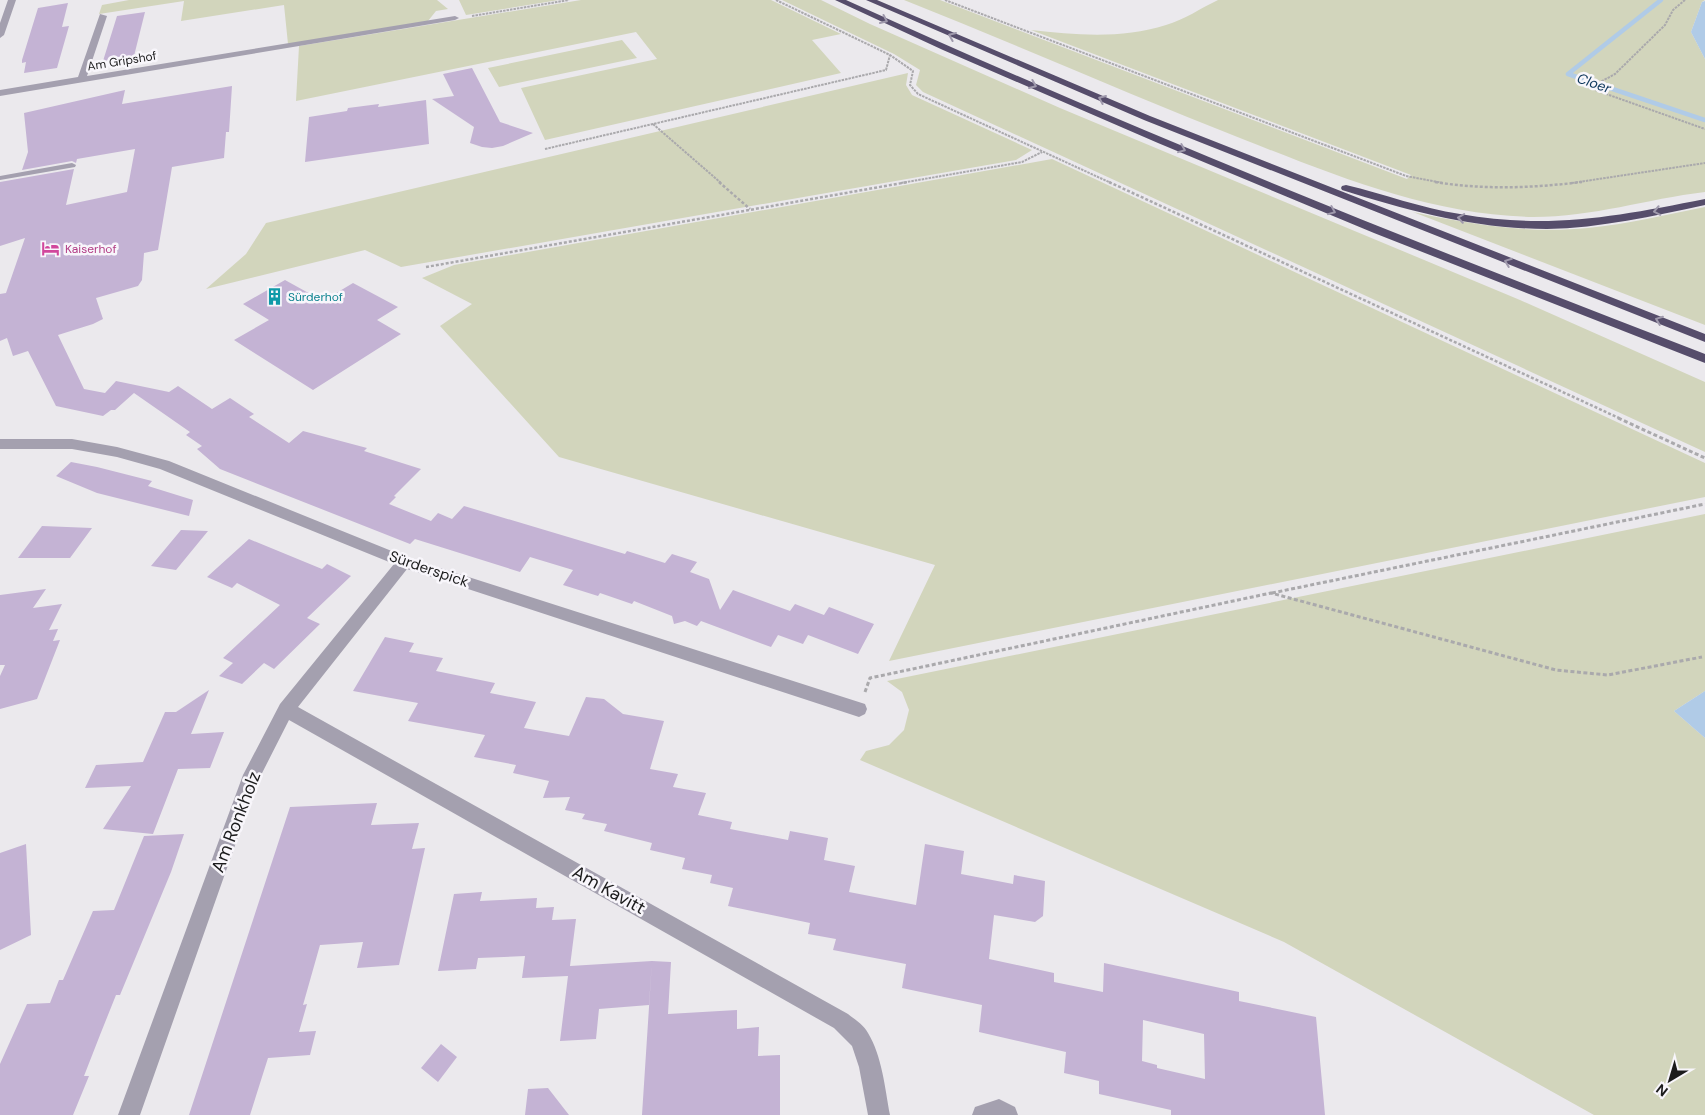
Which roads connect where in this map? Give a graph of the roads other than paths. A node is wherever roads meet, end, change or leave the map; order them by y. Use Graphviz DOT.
graph roads {
  1 [pos="12,0"];
  2 [pos="840,0"];
  3 [pos="870,0"];
  4 [pos="102,16"];
  5 [pos="456,18"];
  6 [pos="0,35"];
  7 [pos="82,80"];
  8 [pos="0,92"];
  9 [pos="72,165"];
  10 [pos="1273,168"];
  11 [pos="0,178"];
  12 [pos="1705,202"];
  13 [pos="1705,338"];
  14 [pos="1705,359"];
  15 [pos="0,444"];
  16 [pos="404,562"];
  17 [pos="859,708"];
  18 [pos="286,709"];
  19 [pos="129,1115"];
  20 [pos="879,1115"];
  21 [pos="984,1115"];
  22 [pos="1007,1115"];
  1 -- 6 [label="street"];
  2 -- 14 [label="highway, one-way"];
  10 -- 3 [label="highway, one-way"];
  4 -- 7 [label="street, Am Gripshof"];
  5 -- 7 [label="street, Am Gripshof"];
  7 -- 8 [label="street, Am Gripshof"];
  9 -- 11 [label="lane"];
  12 -- 10 [label="highway, one-way"];
  13 -- 10 [label="highway, one-way"];
  15 -- 16 [label="street, Sürderspick"];
  16 -- 17 [label="street, Sürderspick"];
  16 -- 18 [label="street, Am Ronkholz"];
  18 -- 19 [label="street, Am Ronkholz"];
  18 -- 20 [label="street, Am Kavitt"];
  21 -- 22 [label="street"];
}
